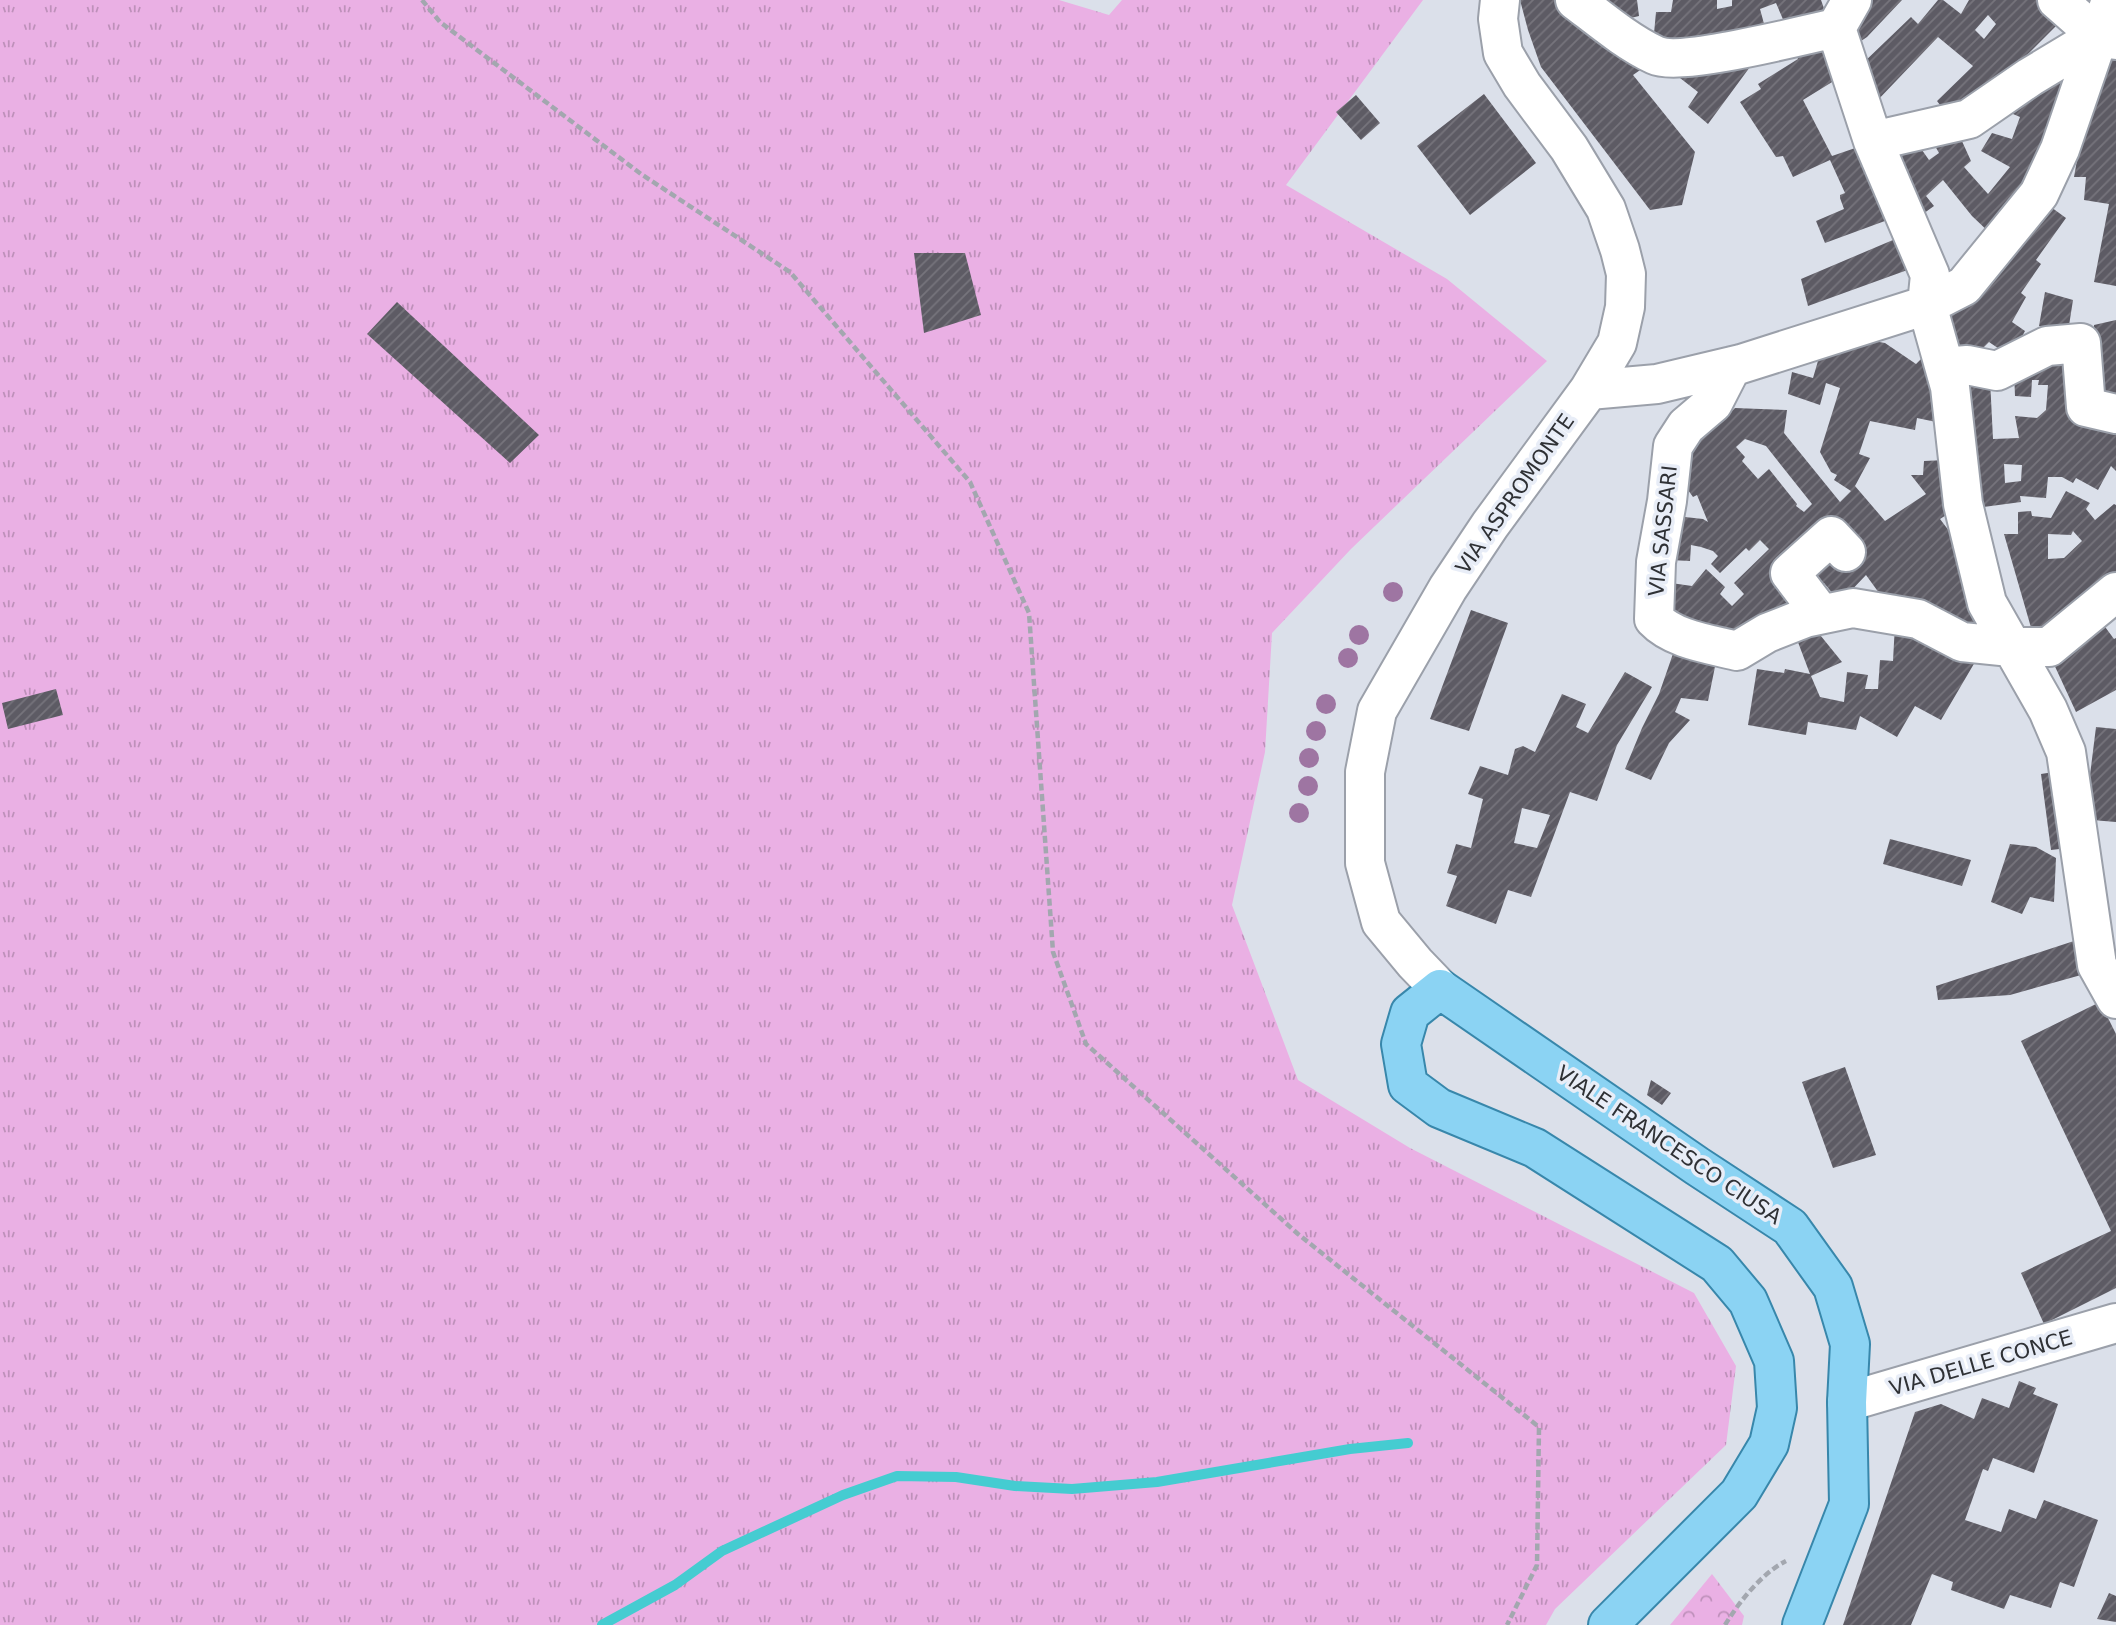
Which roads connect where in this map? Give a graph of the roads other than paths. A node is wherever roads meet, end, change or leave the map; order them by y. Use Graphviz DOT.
graph roads {
  1 [pos="1500,0"];
  2 [pos="1575,0"];
  3 [pos="2057,0"];
  4 [pos="2111,0"];
  5 [pos="1844,14"];
  6 [pos="2107,38"];
  7 [pos="1873,141"];
  8 [pos="1930,302"];
  9 [pos="1732,366"];
  10 [pos="1945,368"];
  11 [pos="1589,390"];
  12 [pos="2116,414"];
  13 [pos="1846,552"];
  14 [pos="2116,592"];
  15 [pos="1821,614"];
  16 [pos="2011,647"];
  17 [pos="1440,989"];
  18 [pos="2116,999"];
  19 [pos="2116,1323"];
  20 [pos="1847,1402"];
  21 [pos="1608,1625"];
  22 [pos="1802,1625"];
  1 -- 11 [label="street, VIA ASPROMONTE"];
  2 -- 5 [label="street"];
  3 -- 6 [label="street"];
  4 -- 6 [label="street"];
  5 -- 7 [label="street"];
  6 -- 7 [label="street"];
  6 -- 8 [label="street"];
  7 -- 8 [label="street"];
  8 -- 9 [label="street"];
  8 -- 10 [label="street"];
  9 -- 11 [label="street"];
  9 -- 15 [label="street, VIA SASSARI"];
  10 -- 12 [label="street"];
  10 -- 16 [label="street"];
  11 -- 17 [label="street, VIA ASPROMONTE"];
  13 -- 15 [label="street"];
  14 -- 16 [label="street, VIA SASSARI"];
  15 -- 16 [label="street, VIA SASSARI"];
  16 -- 18 [label="street"];
  17 -- 20 [label="main road, VIALE FRANCESCO CIUSA"];
  17 -- 21 [label="main road"];
  19 -- 20 [label="street, VIA DELLE CONCE"];
  20 -- 22 [label="main road, VIALE FRANCESCO CIUSA"];
}
